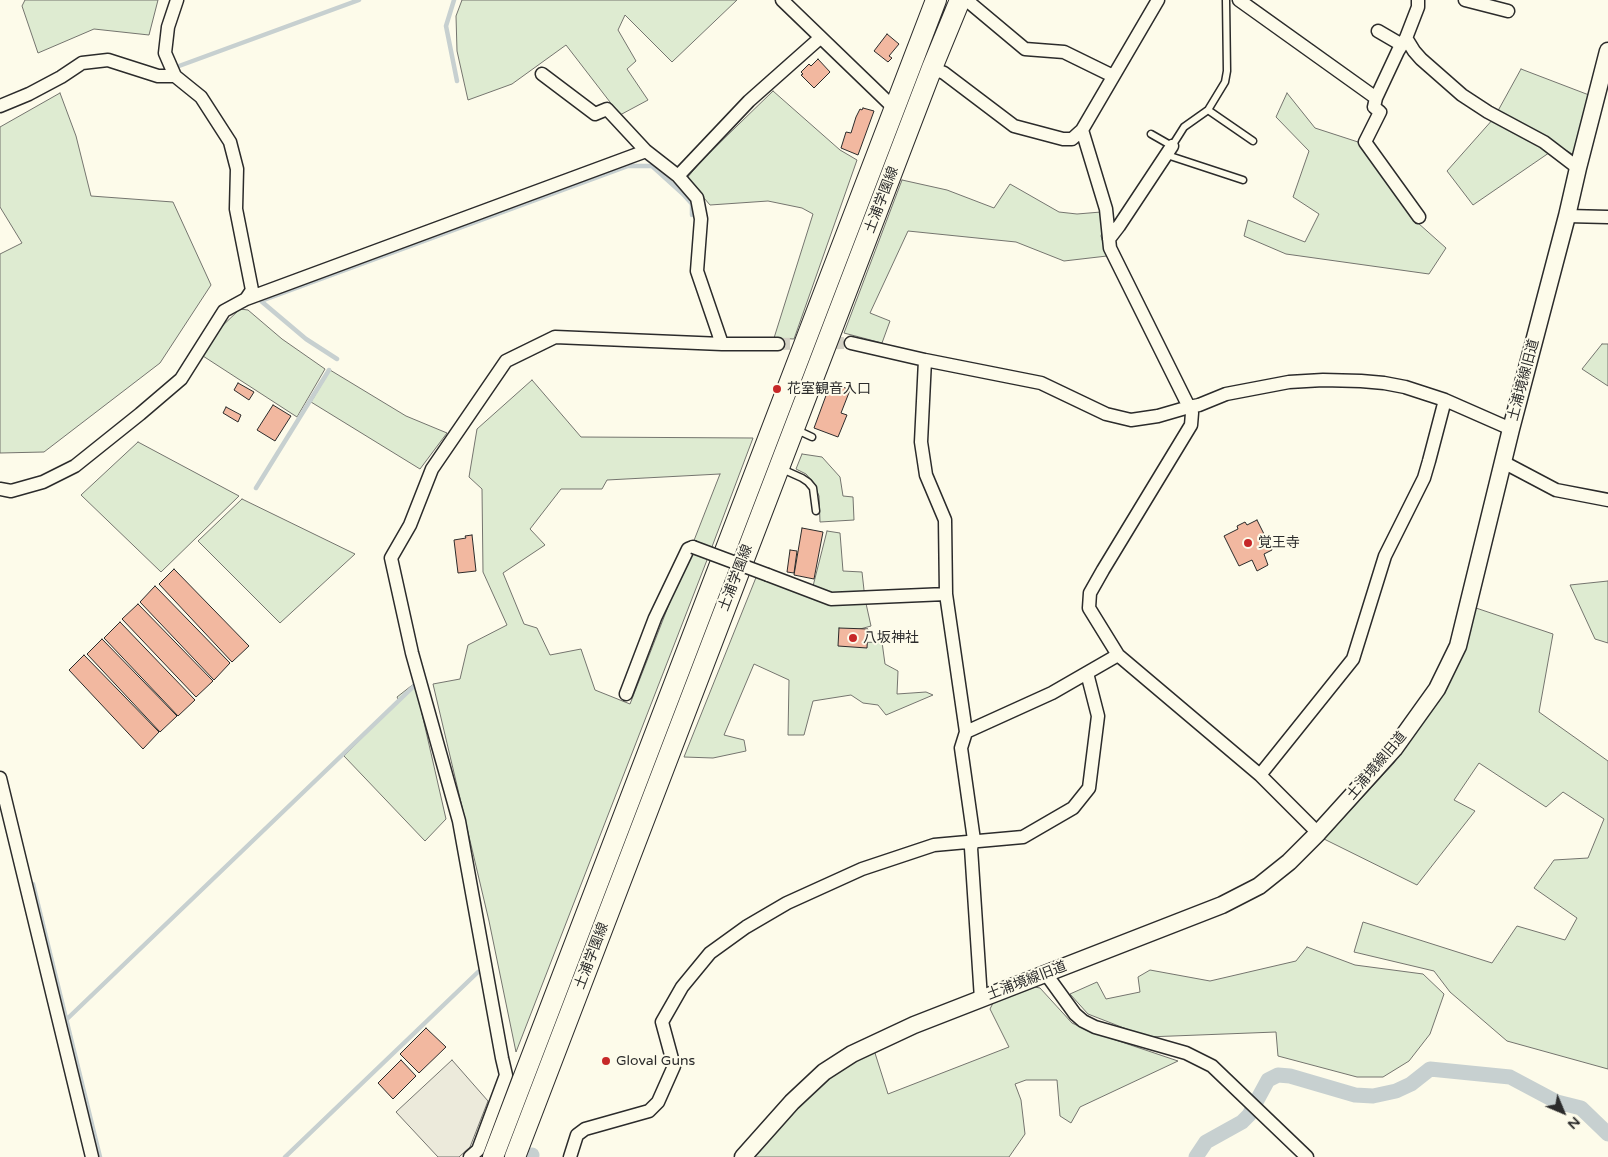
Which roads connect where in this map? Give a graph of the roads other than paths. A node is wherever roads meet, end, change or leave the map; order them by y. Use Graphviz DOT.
graph roads {
  1 [pos="177,0"];
  2 [pos="782,0"];
  3 [pos="936,0"];
  4 [pos="961,0"];
  5 [pos="1158,0"];
  6 [pos="1226,0"];
  7 [pos="1239,0"];
  8 [pos="1419,0"];
  9 [pos="1465,0"];
  10 [pos="1508,10"];
  11 [pos="1378,32"];
  12 [pos="820,38"];
  13 [pos="1404,42"];
  14 [pos="1608,50"];
  15 [pos="932,68"];
  16 [pos="542,74"];
  17 [pos="175,76"];
  18 [pos="1113,76"];
  19 [pos="1376,98"];
  20 [pos="0,106"];
  21 [pos="895,109"];
  22 [pos="1208,110"];
  23 [pos="1082,130"];
  24 [pos="1151,134"];
  25 [pos="1253,141"];
  26 [pos="1169,150"];
  27 [pos="646,151"];
  28 [pos="1578,168"];
  29 [pos="678,176"];
  30 [pos="1243,180"];
  31 [pos="1567,216"];
  32 [pos="1418,217"];
  33 [pos="1608,217"];
  34 [pos="1109,239"];
  35 [pos="246,299"];
  36 [pos="851,343"];
  37 [pos="722,344"];
  38 [pos="778,344"];
  39 [pos="925,360"];
  40 [pos="1445,400"];
  41 [pos="1189,407"];
  42 [pos="775,422"];
  43 [pos="1511,429"];
  44 [pos="803,433"];
  45 [pos="1503,462"];
  46 [pos="779,468"];
  47 [pos="0,489"];
  48 [pos="1608,500"];
  49 [pos="816,511"];
  50 [pos="946,594"];
  51 [pos="1118,655"];
  52 [pos="1087,673"];
  53 [pos="626,694"];
  54 [pos="966,732"];
  55 [pos="1260,775"];
  56 [pos="0,778"];
  57 [pos="1318,833"];
  58 [pos="974,840"];
  59 [pos="1046,974"];
  60 [pos="981,999"];
  61 [pos="513,1080"];
  62 [pos="539,1093"];
  63 [pos="488,1155"];
  64 [pos="92,1157"];
  65 [pos="515,1157"];
  66 [pos="570,1157"];
  67 [pos="743,1157"];
  68 [pos="1306,1157"];
  1 -- 17 [label="street"];
  2 -- 12 [label="street"];
  3 -- 21 [label="main road, 土浦学園線"];
  4 -- 15 [label="main road, 土浦学園線"];
  4 -- 18 [label="street"];
  5 -- 18 [label="street"];
  6 -- 22 [label="lane"];
  7 -- 19 [label="street"];
  8 -- 13 [label="street"];
  9 -- 10 [label="street"];
  11 -- 13 [label="street"];
  12 -- 21 [label="street"];
  12 -- 29 [label="street"];
  13 -- 19 [label="street"];
  13 -- 28 [label="street"];
  14 -- 28 [label="street, 土浦境線旧道"];
  15 -- 23 [label="street"];
  15 -- 44 [label="main road, 土浦学園線"];
  16 -- 27 [label="street"];
  17 -- 20 [label="street"];
  17 -- 35 [label="street"];
  18 -- 23 [label="street"];
  19 -- 32 [label="street"];
  21 -- 42 [label="main road, 土浦学園線"];
  22 -- 25 [label="lane"];
  22 -- 26 [label="lane"];
  23 -- 34 [label="street"];
  24 -- 26 [label="lane"];
  26 -- 30 [label="lane"];
  26 -- 34 [label="street"];
  27 -- 29 [label="street"];
  27 -- 35 [label="street"];
  28 -- 31 [label="street, 土浦境線旧道"];
  29 -- 37 [label="street"];
  31 -- 33 [label="street"];
  31 -- 43 [label="street, 土浦境線旧道"];
  34 -- 41 [label="street"];
  35 -- 47 [label="street"];
  36 -- 39 [label="street"];
  37 -- 38 [label="street"];
  37 -- 61 [label="street"];
  39 -- 41 [label="street"];
  39 -- 50 [label="street"];
  40 -- 41 [label="street"];
  40 -- 43 [label="street"];
  40 -- 55 [label="street"];
  41 -- 51 [label="street"];
  42 -- 44 [label="street"];
  42 -- 61 [label="main road, 土浦学園線"];
  43 -- 45 [label="street, 土浦境線旧道"];
  44 -- 46 [label="main road, 土浦学園線"];
  45 -- 48 [label="street"];
  45 -- 57 [label="street, 土浦境線旧道"];
  46 -- 49 [label="lane"];
  46 -- 62 [label="main road, 土浦学園線"];
  50 -- 53 [label="street, bridge"];
  50 -- 54 [label="street"];
  51 -- 52 [label="street"];
  51 -- 55 [label="street"];
  52 -- 54 [label="street"];
  52 -- 58 [label="street"];
  54 -- 58 [label="street"];
  55 -- 57 [label="street"];
  56 -- 64 [label="street"];
  57 -- 59 [label="street, 土浦境線旧道"];
  58 -- 60 [label="street"];
  58 -- 66 [label="street"];
  59 -- 60 [label="street, 土浦境線旧道"];
  59 -- 68 [label="street"];
  60 -- 67 [label="street, 土浦境線旧道"];
  61 -- 62 [label="street"];
  61 -- 63 [label="main road, 土浦学園線"];
  62 -- 65 [label="main road, 土浦学園線"];
}
